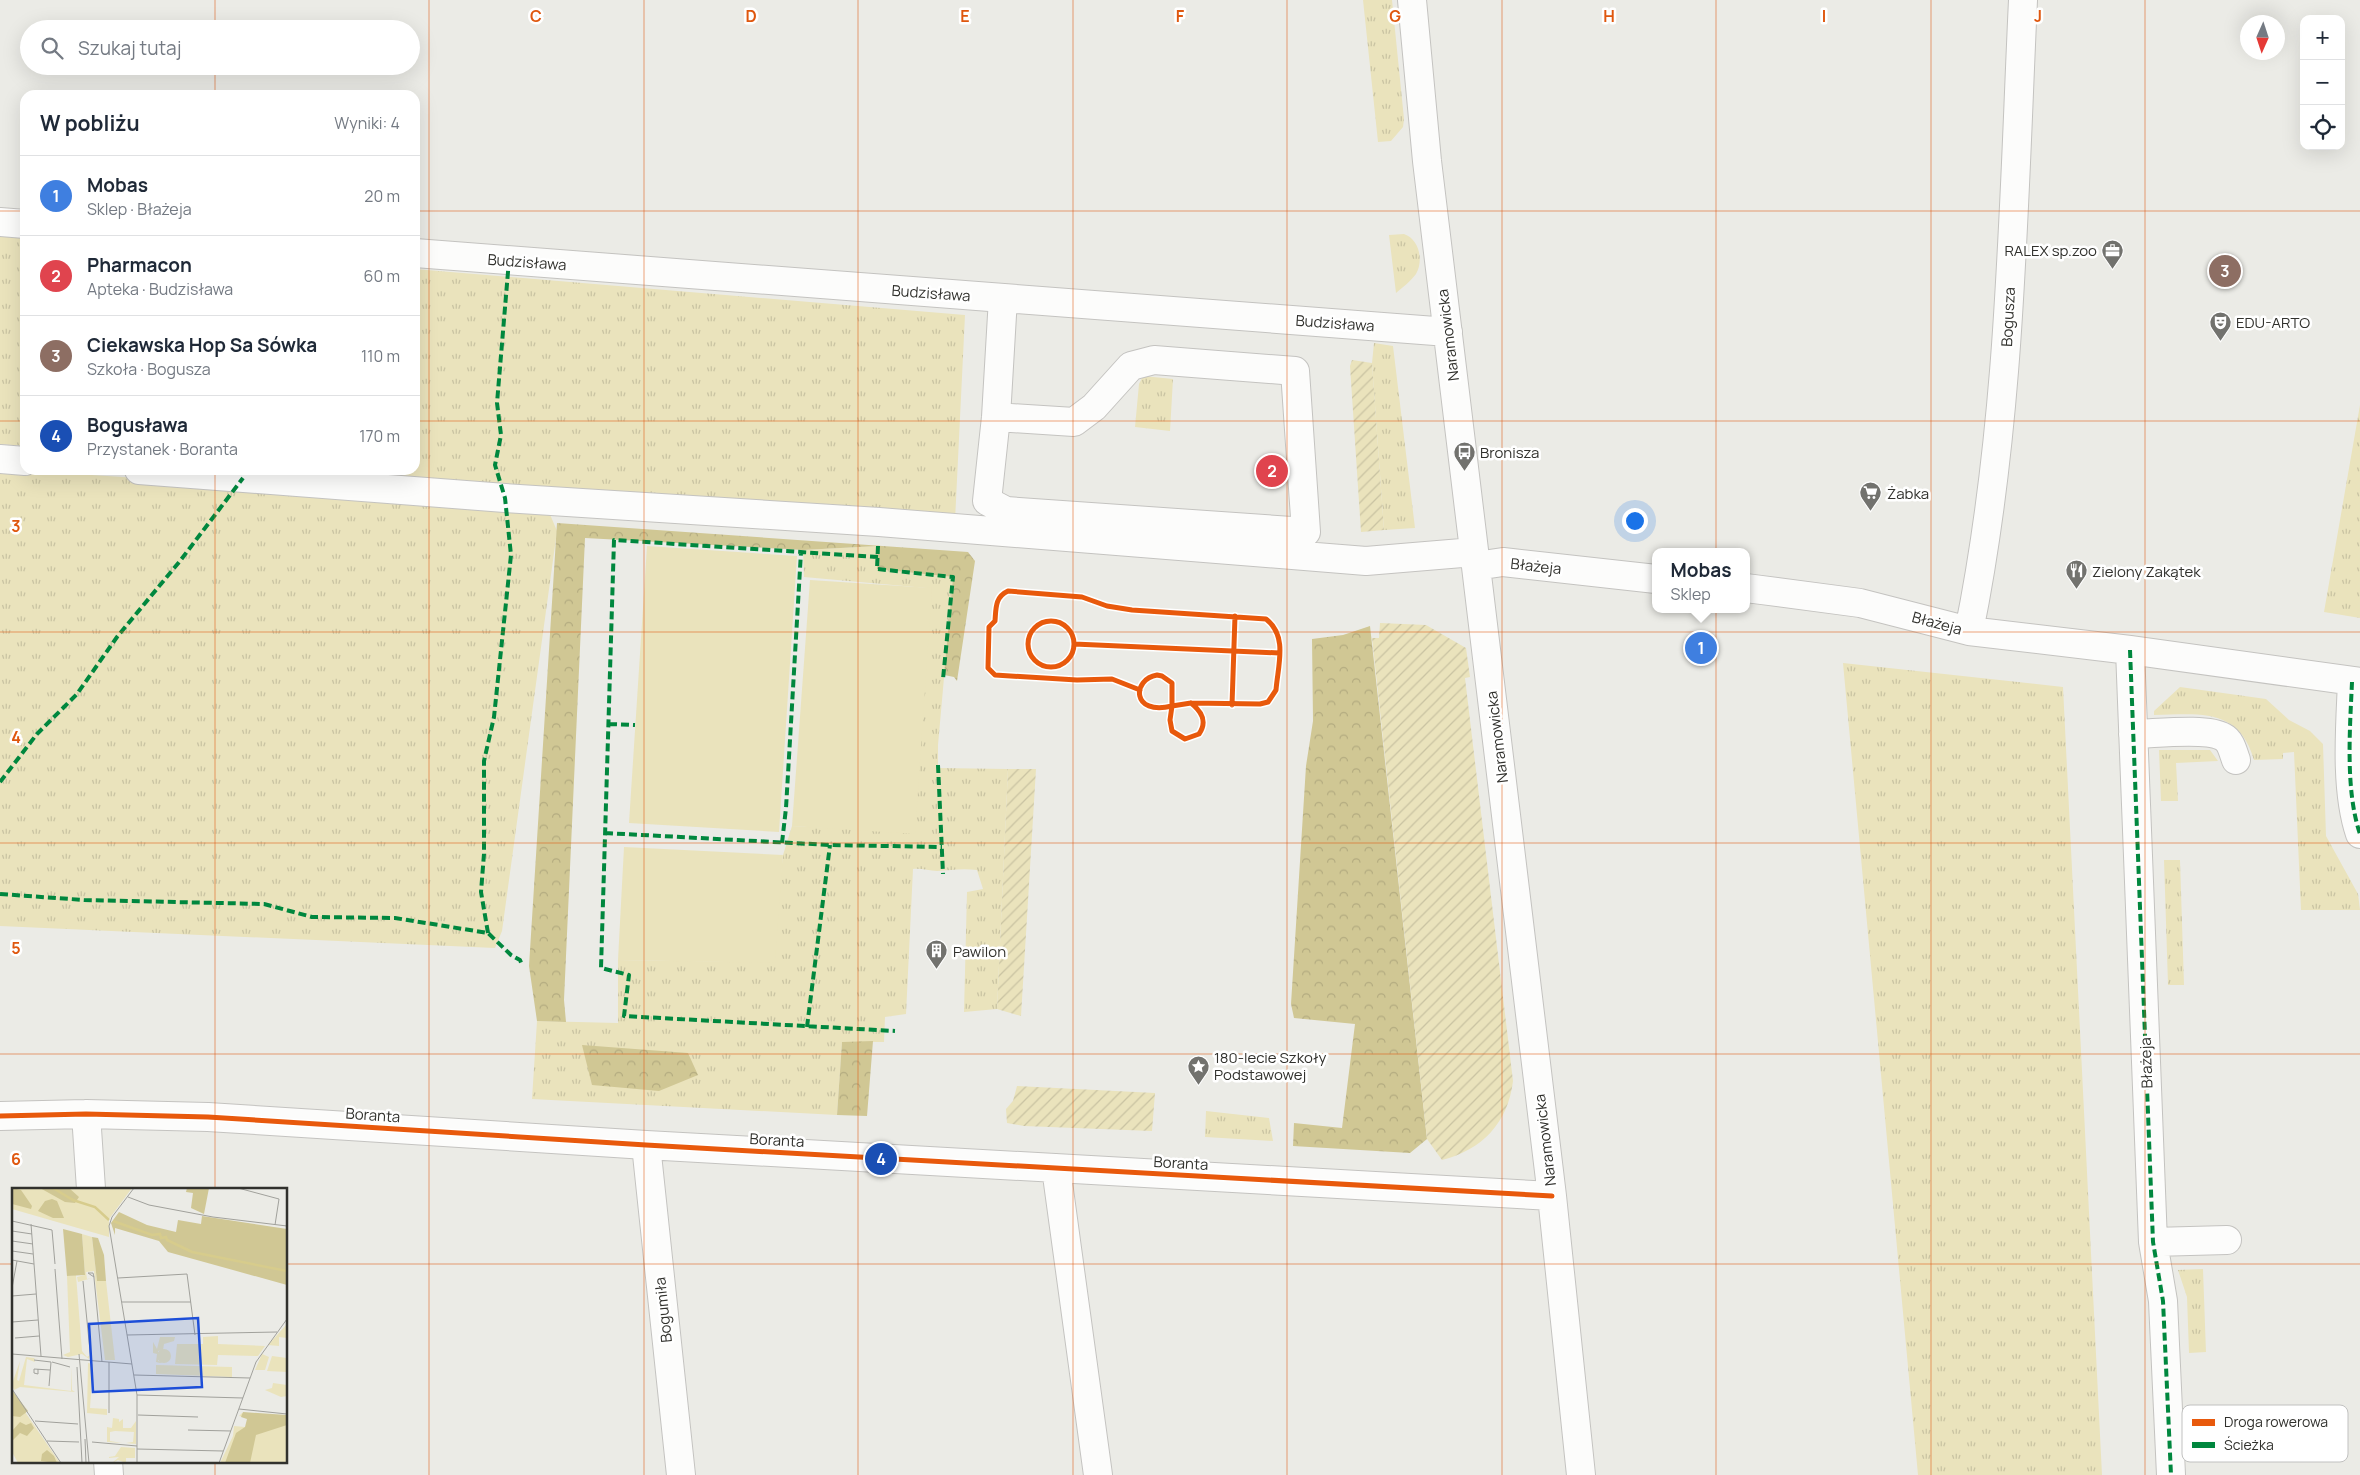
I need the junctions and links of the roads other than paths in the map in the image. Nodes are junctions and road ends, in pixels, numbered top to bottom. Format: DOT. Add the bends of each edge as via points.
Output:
graph roads {
  1 [pos="1412,0"];
  2 [pos="2023,0"];
  3 [pos="0,222"];
  4 [pos="20,224"];
  5 [pos="420,253"];
  6 [pos="1003,298"];
  7 [pos="1448,332"];
  8 [pos="996,417"];
  9 [pos="0,460"];
  10 [pos="20,461"];
  11 [pos="205,475"];
  12 [pos="1475,559"];
  13 [pos="1652,579"];
  14 [pos="1750,589"];
  15 [pos="1970,631"];
  16 [pos="2130,650"];
  17 [pos="2356,682"];
  18 [pos="2132,734"];
  19 [pos="2236,760"];
  20 [pos="2360,834"];
  21 [pos="86,1114"];
  22 [pos="0,1116"];
  23 [pos="646,1145"];
  24 [pos="1056,1168"];
  25 [pos="90,1188"];
  26 [pos="1552,1196"];
  27 [pos="2227,1240"];
  28 [pos="2153,1242"];
  29 [pos="108,1462"];
  30 [pos="109,1475"];
  31 [pos="681,1475"];
  32 [pos="1098,1475"];
  33 [pos="1580,1475"];
  34 [pos="2170,1475"];
  1 -- 7 [label="street, Naramowicka"];
  2 -- 15 [label="street, Bogusza" via="2005,375"];
  3 -- 4 [label="street"];
  5 -- 6 [label="street, Budzisława"];
  6 -- 7 [label="street, Budzisława"];
  6 -- 8 [label="street"];
  7 -- 12 [label="street, Naramowicka"];
  8 -- 8 [label="street" via="987,501 1006,511 1306,532 1295,371 1154,360 1131,366 1094,407 1074,422"];
  9 -- 10 [label="street"];
  11 -- 12 [label="street, Błażeja" via="879,522 1366,561"];
  12 -- 13 [label="street, Błażeja"];
  12 -- 26 [label="street, Naramowicka"];
  14 -- 15 [label="street, Błażeja" via="1860,603"];
  15 -- 16 [label="street, Błażeja"];
  16 -- 17 [label="street, Błażeja"];
  16 -- 18 [label="street, Błażeja"];
  17 -- 20 [label="street, Błażeja" via="2349,760"];
  18 -- 19 [label="street" via="2215,734 2224,737"];
  18 -- 28 [label="street, Błażeja"];
  21 -- 22 [label="street, Boranta"];
  21 -- 23 [label="street, Boranta" via="208,1117"];
  21 -- 25 [label="street"];
  23 -- 24 [label="street, Boranta"];
  23 -- 31 [label="street, Bogumiła"];
  24 -- 26 [label="street, Boranta"];
  24 -- 32 [label="street"];
  26 -- 33 [label="street, Naramowicka"];
  27 -- 28 [label="street"];
  28 -- 34 [label="street, Błażeja" via="2163,1301"];
  29 -- 30 [label="street"];
}
